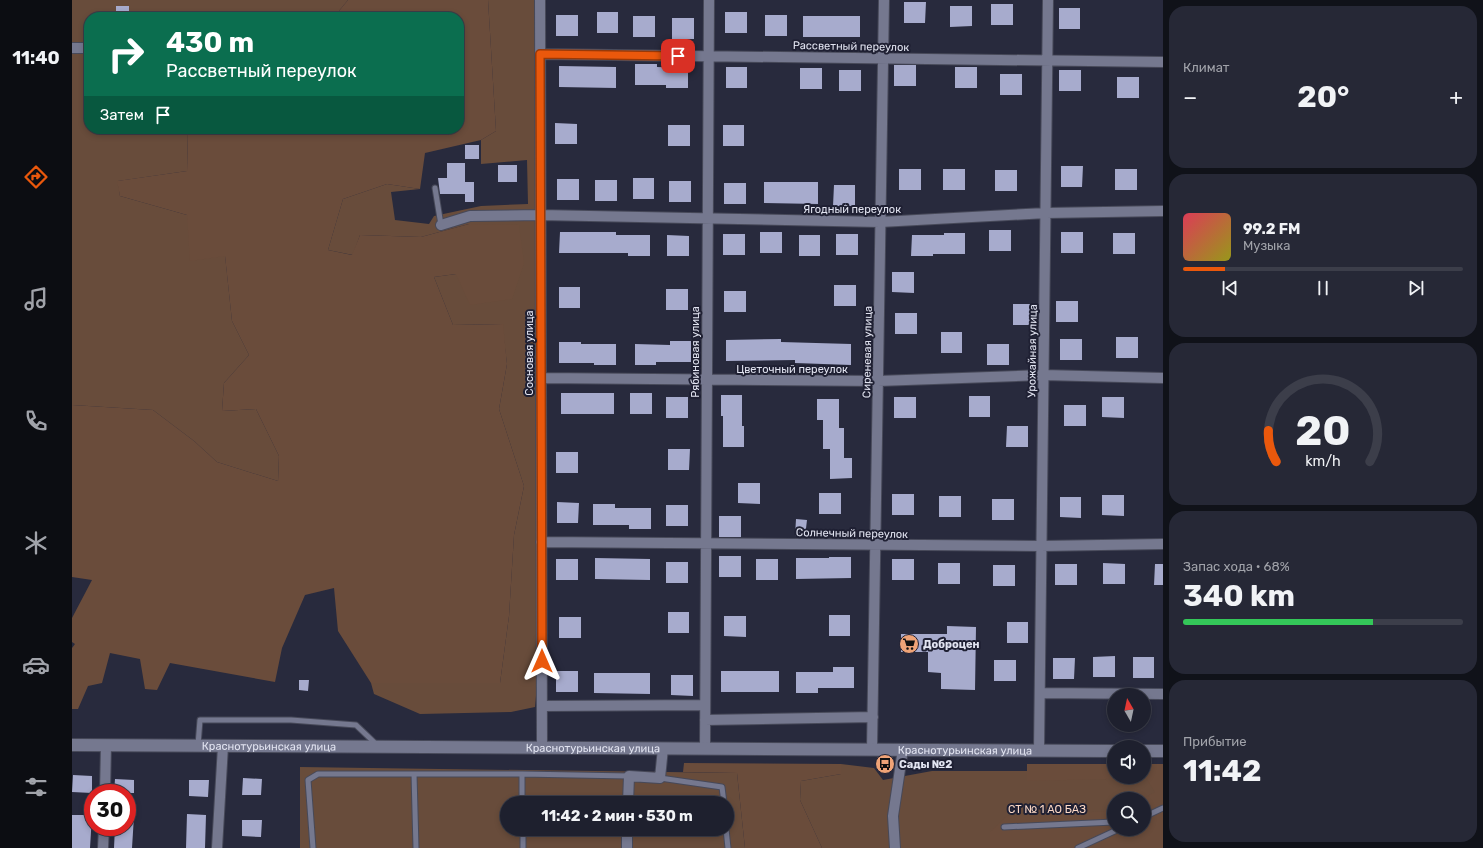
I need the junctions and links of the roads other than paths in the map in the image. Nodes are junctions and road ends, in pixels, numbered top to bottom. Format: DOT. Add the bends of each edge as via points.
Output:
graph roads {
  1 [pos="540,0"];
  2 [pos="710,0"];
  3 [pos="884,0"];
  4 [pos="1048,0"];
  5 [pos="72,48"];
  6 [pos="84,48"];
  7 [pos="540,54"];
  8 [pos="709,56"];
  9 [pos="883,58"];
  10 [pos="1047,61"];
  11 [pos="1163,62"];
  12 [pos="435,188"];
  13 [pos="1163,211"];
  14 [pos="1046,213"];
  15 [pos="540,215"];
  16 [pos="708,219"];
  17 [pos="880,222"];
  18 [pos="441,225"];
  19 [pos="1044,375"];
  20 [pos="540,378"];
  21 [pos="1163,378"];
  22 [pos="707,380"];
  23 [pos="878,381"];
  24 [pos="541,542"];
  25 [pos="706,543"];
  26 [pos="1163,544"];
  27 [pos="876,546"];
  28 [pos="1041,546"];
  29 [pos="1163,694"];
  30 [pos="1039,698"];
  31 [pos="705,705"];
  32 [pos="542,706"];
  33 [pos="873,717"];
  34 [pos="705,720"];
  35 [pos="72,745"];
  36 [pos="106,745"];
  37 [pos="198,746"];
  38 [pos="223,746"];
  39 [pos="380,747"];
  40 [pos="542,747"];
  41 [pos="663,748"];
  42 [pos="705,748"];
  43 [pos="872,749"];
  44 [pos="903,749"];
  45 [pos="1039,750"];
  46 [pos="1107,751"];
  47 [pos="1151,751"];
  48 [pos="1163,751"];
  49 [pos="414,774"];
  50 [pos="522,774"];
  51 [pos="630,776"];
  52 [pos="660,778"];
  53 [pos="105,784"];
  54 [pos="522,796"];
  55 [pos="629,796"];
  56 [pos="723,796"];
  57 [pos="1163,808"];
  58 [pos="1151,814"];
  59 [pos="1107,822"];
  60 [pos="1004,827"];
  61 [pos="1107,835"];
  62 [pos="104,836"];
  63 [pos="523,836"];
  64 [pos="627,836"];
  65 [pos="727,836"];
  66 [pos="103,848"];
  67 [pos="217,848"];
  68 [pos="313,848"];
  69 [pos="416,848"];
  70 [pos="523,848"];
  71 [pos="627,848"];
  72 [pos="728,848"];
  73 [pos="895,848"];
  74 [pos="1078,848"];
  1 -- 7 [label="street, Сосновая улица"];
  2 -- 8 [label="street, Рябиновая улица"];
  3 -- 9 [label="street, Сиреневая улица"];
  4 -- 10 [label="street, Урожайная улица"];
  5 -- 6 [label="street"];
  7 -- 8 [label="street, Рассветный переулок"];
  7 -- 15 [label="street, Сосновая улица"];
  8 -- 9 [label="street, Рассветный переулок"];
  8 -- 16 [label="street, Рябиновая улица"];
  9 -- 10 [label="street, Рассветный переулок"];
  9 -- 17 [label="street, Сиреневая улица"];
  10 -- 11 [label="street, Рассветный переулок"];
  10 -- 14 [label="street, Урожайная улица"];
  12 -- 18 [label="lane"];
  13 -- 14 [label="street, Ягодный переулок"];
  14 -- 17 [label="street, Ягодный переулок"];
  14 -- 19 [label="street, Урожайная улица"];
  15 -- 16 [label="street, Ягодный переулок"];
  15 -- 18 [label="street, Ягодный переулок" via="470,216"];
  15 -- 20 [label="street, Сосновая улица"];
  16 -- 17 [label="street, Ягодный переулок"];
  16 -- 22 [label="street, Рябиновая улица"];
  17 -- 23 [label="street, Сиреневая улица"];
  19 -- 21 [label="street, Цветочный переулок"];
  19 -- 23 [label="street, Цветочный переулок"];
  19 -- 28 [label="street, Урожайная улица"];
  20 -- 22 [label="street, Цветочный переулок"];
  20 -- 24 [label="street, Сосновая улица"];
  22 -- 23 [label="street, Цветочный переулок"];
  22 -- 25 [label="street, Рябиновая улица"];
  23 -- 27 [label="street, Сиреневая улица"];
  24 -- 25 [label="street, Солнечный переулок"];
  24 -- 32 [label="street, Сосновая улица"];
  25 -- 27 [label="street, Солнечный переулок"];
  25 -- 31 [label="street, Рябиновая улица"];
  26 -- 28 [label="street, Солнечный переулок"];
  27 -- 28 [label="street, Солнечный переулок"];
  27 -- 33 [label="street, Сиреневая улица"];
  28 -- 30 [label="street, Урожайная улица"];
  29 -- 30 [label="street"];
  30 -- 45 [label="street, Урожайная улица"];
  31 -- 32 [label="street"];
  31 -- 34 [label="street, Рябиновая улица"];
  32 -- 40 [label="street, Сосновая улица"];
  33 -- 34 [label="street"];
  33 -- 43 [label="street, Сиреневая улица"];
  34 -- 42 [label="street, Рябиновая улица"];
  35 -- 36 [label="main road, Краснотурьинская улица"];
  36 -- 37 [label="main road, Краснотурьинская улица"];
  36 -- 53 [label="street"];
  37 -- 38 [label="main road, Краснотурьинская улица"];
  37 -- 39 [label="lane" via="200,720 292,720 356,724"];
  38 -- 39 [label="main road, Краснотурьинская улица"];
  38 -- 67 [label="street"];
  39 -- 40 [label="main road, Краснотурьинская улица"];
  40 -- 41 [label="main road, Краснотурьинская улица"];
  41 -- 42 [label="main road, Краснотурьинская улица"];
  41 -- 52 [label="street"];
  42 -- 43 [label="main road, Краснотурьинская улица"];
  43 -- 44 [label="main road, Краснотурьинская улица"];
  44 -- 45 [label="main road, Краснотурьинская улица"];
  44 -- 73 [label="street" via="893,816"];
  45 -- 46 [label="main road, Краснотурьинская улица"];
  47 -- 48 [label="main road"];
  49 -- 50 [label="lane"];
  49 -- 68 [label="lane" via="318,774 308,780"];
  49 -- 69 [label="lane"];
  50 -- 51 [label="lane"];
  50 -- 54 [label="lane"];
  51 -- 52 [label="street"];
  51 -- 55 [label="street"];
  52 -- 56 [label="lane" via="722,787"];
  57 -- 58 [label="lane"];
  59 -- 60 [label="lane"];
  61 -- 74 [label="lane"];
  62 -- 66 [label="street"];
  63 -- 70 [label="lane"];
  64 -- 71 [label="street"];
  65 -- 72 [label="lane"];
}
